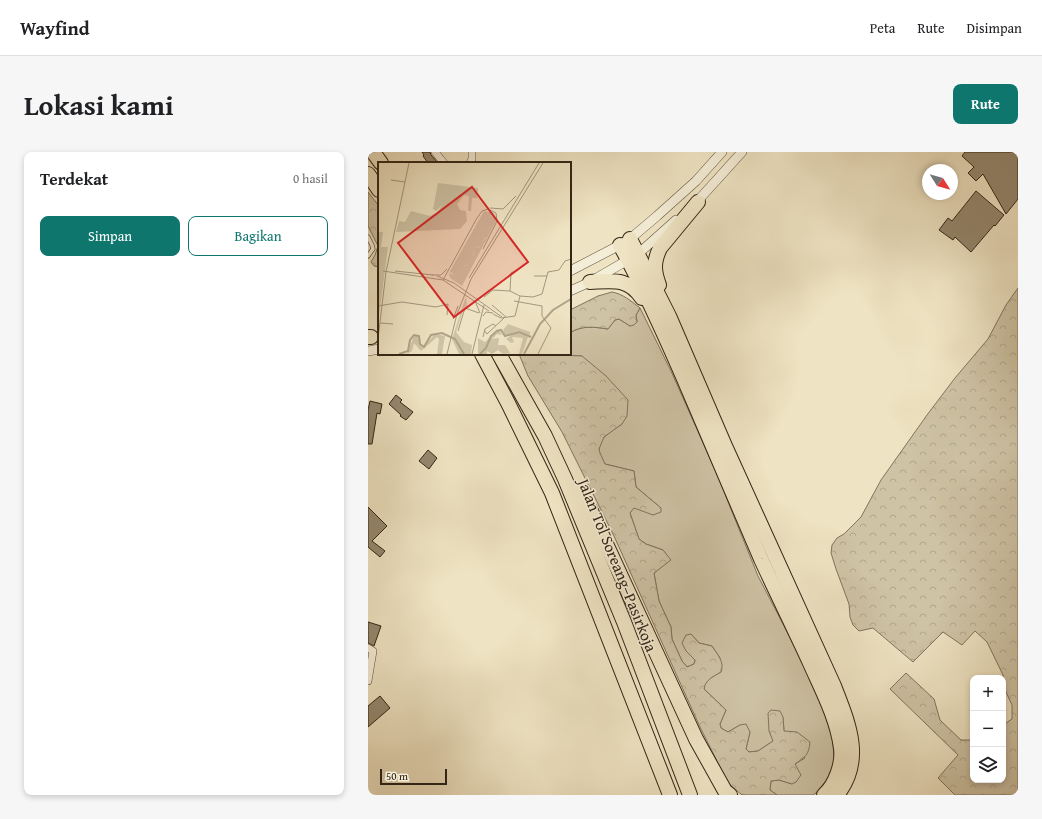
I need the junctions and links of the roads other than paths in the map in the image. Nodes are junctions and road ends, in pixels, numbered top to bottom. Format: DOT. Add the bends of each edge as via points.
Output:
graph roads {
  1 [pos="373,152"];
  2 [pos="435,152"];
  3 [pos="472,152"];
  4 [pos="722,152"];
  5 [pos="742,152"];
  6 [pos="380,162"];
  7 [pos="443,162"];
  8 [pos="471,162"];
  9 [pos="368,174"];
  10 [pos="378,189"];
  11 [pos="698,202"];
  12 [pos="368,237"];
  13 [pos="625,242"];
  14 [pos="368,256"];
  15 [pos="633,257"];
  16 [pos="571,270"];
  17 [pos="590,282"];
  18 [pos="571,291"];
  19 [pos="664,320"];
  20 [pos="378,349"];
  21 [pos="368,351"];
  22 [pos="483,355"];
  23 [pos="500,355"];
  24 [pos="565,479"];
  25 [pos="368,648"];
  26 [pos="368,681"];
  27 [pos="670,795"];
  28 [pos="690,795"];
  29 [pos="730,795"];
  30 [pos="824,795"];
  31 [pos="837,795"];
  1 -- 6 [label="highway"];
  2 -- 7 [label="street"];
  3 -- 8 [label="street"];
  4 -- 13 [label="street" via="696,181"];
  5 -- 11 [label="street"];
  9 -- 10 [label="highway"];
  11 -- 15 [label="street"];
  11 -- 19 [label="highway" via="657,254 655,272"];
  12 -- 14 [label="lane" via="373,249"];
  13 -- 15 [label="highway"];
  13 -- 16 [label="street"];
  15 -- 17 [label="street"];
  15 -- 19 [label="highway"];
  17 -- 18 [label="street"];
  17 -- 19 [label="highway" via="616,281 630,285"];
  19 -- 30 [label="highway" via="762,560 833,719 841,749 841,760 835,780"];
  19 -- 31 [label="highway" via="828,672 847,719 852,740 852,761 847,778"];
  20 -- 21 [label="street"];
  22 -- 27 [label="highway" via="552,493"];
  23 -- 24 [label="highway, Jalan Tol Soreang–Pasirkoja" via="545,436"];
  24 -- 28 [label="highway, Jalan Tol Soreang–Pasirkoja" via="624,622"];
  24 -- 29 [label="highway" via="590,509 696,739"];
  25 -- 26 [label="street" via="373,651"];
}
